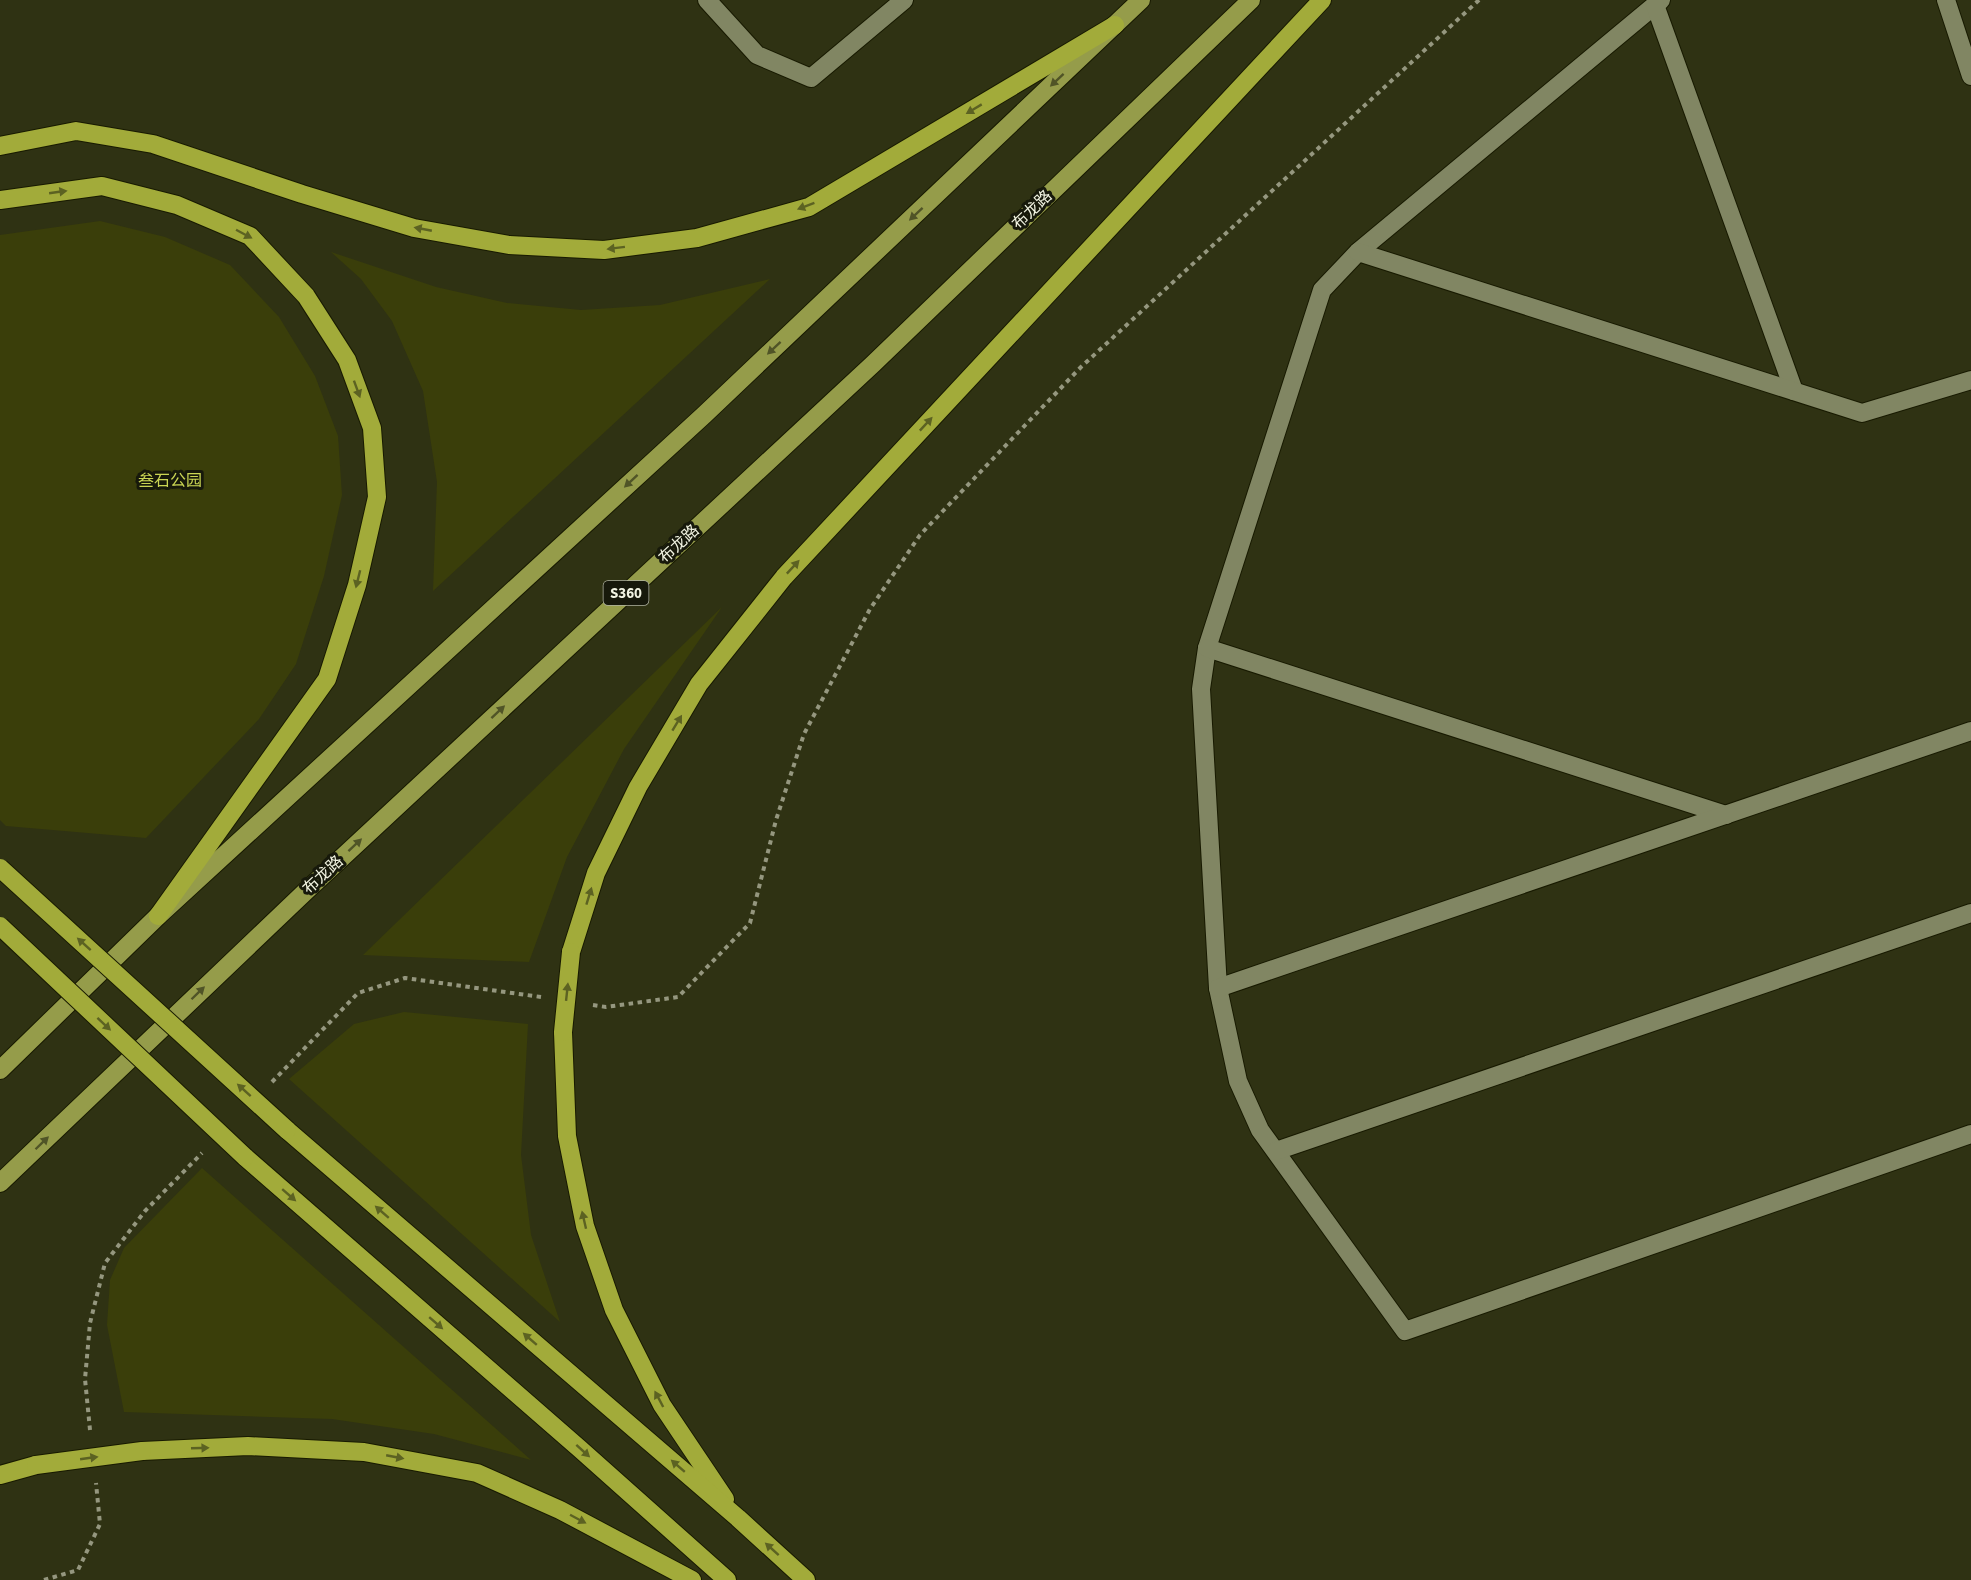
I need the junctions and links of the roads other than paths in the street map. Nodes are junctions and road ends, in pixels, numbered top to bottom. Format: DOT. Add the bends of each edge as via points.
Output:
graph roads {
  1 [pos="707,0"];
  2 [pos="904,0"];
  3 [pos="1142,0"];
  4 [pos="1251,0"];
  5 [pos="1323,0"];
  6 [pos="1946,0"];
  7 [pos="1658,2"];
  8 [pos="1115,25"];
  9 [pos="1971,76"];
  10 [pos="0,146"];
  11 [pos="0,200"];
  12 [pos="1358,252"];
  13 [pos="1971,380"];
  14 [pos="1794,391"];
  15 [pos="1207,648"];
  16 [pos="1971,731"];
  17 [pos="1726,815"];
  18 [pos="0,868"];
  19 [pos="1971,913"];
  20 [pos="158,916"];
  21 [pos="0,926"];
  22 [pos="1218,988"];
  23 [pos="0,1071"];
  24 [pos="1971,1134"];
  25 [pos="1276,1151"];
  26 [pos="0,1184"];
  27 [pos="0,1475"];
  28 [pos="738,1518"];
  29 [pos="692,1580"];
  30 [pos="727,1580"];
  31 [pos="806,1580"];
  1 -- 2 [label="street" via="758,55 811,78"];
  3 -- 8 [label="main road"];
  26 -- 4 [label="main road, 布龙路 / S360, one-way" via="304,892 873,364"];
  28 -- 5 [label="highway, one-way, bridge" via="662,1405 614,1310 585,1226 567,1136 563,1032 571,952 596,873 638,787 699,684 777,585"];
  6 -- 9 [label="street"];
  7 -- 12 [label="street"];
  7 -- 14 [label="street"];
  8 -- 10 [label="highway, one-way" via="809,207 697,238 604,250 508,245 414,228 153,144 76,131"];
  8 -- 20 [label="main road, one-way" via="712,407"];
  11 -- 20 [label="highway, one-way" via="102,186 177,205 250,236 306,296 347,360 372,428 377,497 357,585 327,679"];
  12 -- 14 [label="street"];
  12 -- 15 [label="street" via="1322,290"];
  13 -- 14 [label="street" via="1862,413"];
  15 -- 17 [label="street"];
  15 -- 22 [label="street" via="1201,689"];
  16 -- 17 [label="street"];
  17 -- 22 [label="street"];
  28 -- 18 [label="highway, one-way, bridge" via="287,1130"];
  19 -- 25 [label="street"];
  20 -- 23 [label="main road"];
  21 -- 30 [label="highway, one-way, bridge" via="245,1156"];
  22 -- 25 [label="street" via="1238,1081 1260,1130"];
  24 -- 25 [label="street" via="1405,1331"];
  27 -- 29 [label="highway, one-way, bridge" via="36,1465 142,1450 248,1446 364,1452 477,1473 560,1509"];
  31 -- 28 [label="highway, one-way"];
}
